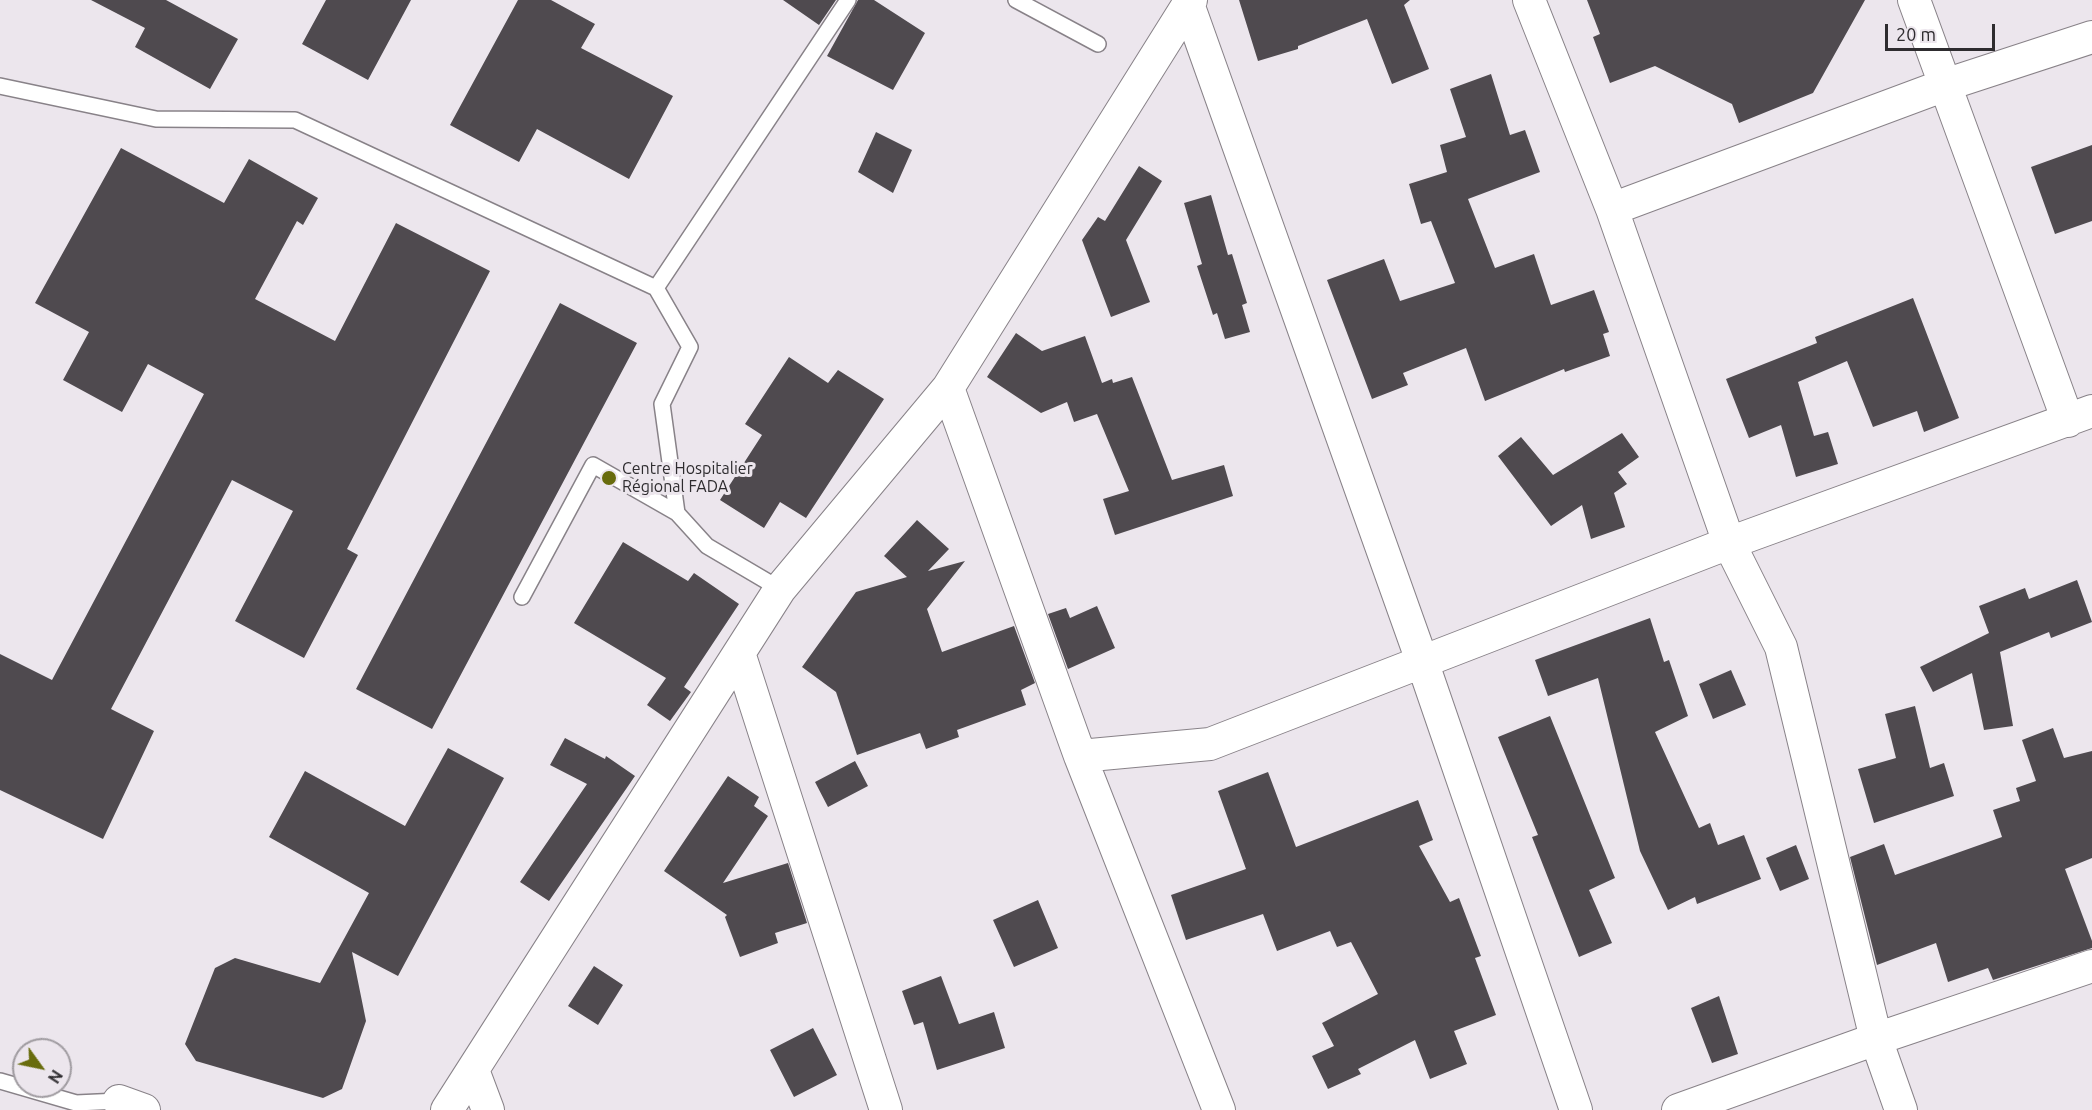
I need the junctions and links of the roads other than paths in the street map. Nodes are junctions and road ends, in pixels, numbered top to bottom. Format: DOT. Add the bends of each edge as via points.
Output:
graph roads {
  1 [pos="848,0"];
  2 [pos="1016,0"];
  3 [pos="1529,0"];
  4 [pos="1914,0"];
  5 [pos="1190,2"];
  6 [pos="2092,37"];
  7 [pos="1098,44"];
  8 [pos="1945,85"];
  9 [pos="0,86"];
  10 [pos="1612,209"];
  11 [pos="656,288"];
  12 [pos="948,388"];
  13 [pos="2080,416"];
  14 [pos="676,513"];
  15 [pos="1729,543"];
  16 [pos="780,589"];
  17 [pos="522,597"];
  18 [pos="740,656"];
  19 [pos="1422,661"];
  20 [pos="1080,756"];
  21 [pos="2092,966"];
  22 [pos="1876,1039"];
  23 [pos="473,1070"];
  24 [pos="0,1081"];
  25 [pos="131,1106"];
  26 [pos="447,1110"];
  27 [pos="488,1110"];
  28 [pos="886,1110"];
  29 [pos="1219,1110"];
  30 [pos="1576,1110"];
  31 [pos="1678,1110"];
  32 [pos="1901,1110"];
  1 -- 11 [label="lane"];
  2 -- 7 [label="lane"];
  3 -- 10 [label="street"];
  4 -- 8 [label="street"];
  5 -- 12 [label="street"];
  5 -- 19 [label="street"];
  6 -- 8 [label="street"];
  8 -- 10 [label="street"];
  8 -- 13 [label="street"];
  9 -- 11 [label="lane" via="156,119 295,120"];
  10 -- 15 [label="street"];
  11 -- 14 [label="lane" via="690,347 662,404"];
  12 -- 16 [label="street"];
  12 -- 20 [label="street"];
  13 -- 15 [label="street"];
  14 -- 16 [label="lane" via="706,546"];
  14 -- 17 [label="lane" via="593,465"];
  15 -- 19 [label="street"];
  15 -- 22 [label="street" via="1781,647"];
  16 -- 18 [label="street"];
  18 -- 23 [label="street"];
  18 -- 28 [label="street"];
  19 -- 20 [label="street" via="1210,744"];
  19 -- 30 [label="street"];
  20 -- 29 [label="street"];
  21 -- 22 [label="street"];
  22 -- 31 [label="street"];
  22 -- 32 [label="street"];
  23 -- 26 [label="street"];
  23 -- 27 [label="street"];
  24 -- 25 [label="lane" via="76,1102"];
}
